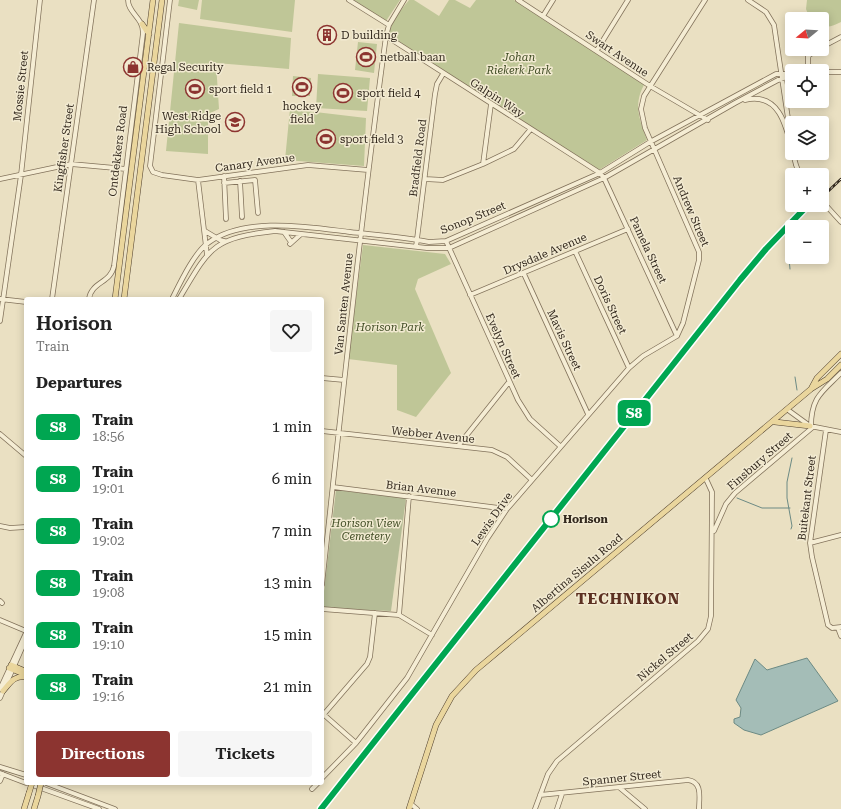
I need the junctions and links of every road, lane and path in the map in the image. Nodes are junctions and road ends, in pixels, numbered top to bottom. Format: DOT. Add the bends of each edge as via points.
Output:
graph roads {
  1 [pos="40,0"];
  2 [pos="94,0"];
  3 [pos="128,0"];
  4 [pos="153,0"];
  5 [pos="162,0"];
  6 [pos="170,0"];
  7 [pos="349,0"];
  8 [pos="404,0"];
  9 [pos="518,0"];
  10 [pos="553,0"];
  11 [pos="628,0"];
  12 [pos="705,0"];
  13 [pos="748,0"];
  14 [pos="543,16"];
  15 [pos="142,24"];
  16 [pos="389,25"];
  17 [pos="149,34"];
  18 [pos="386,36"];
  19 [pos="841,37"];
  20 [pos="829,43"];
  21 [pos="597,50"];
  22 [pos="829,72"];
  23 [pos="841,72"];
  24 [pos="443,74"];
  25 [pos="783,76"];
  26 [pos="650,86"];
  27 [pos="735,103"];
  28 [pos="491,104"];
  29 [pos="699,116"];
  30 [pos="788,116"];
  31 [pos="708,120"];
  32 [pos="530,130"];
  33 [pos="650,142"];
  34 [pos="654,149"];
  35 [pos="795,160"];
  36 [pos="71,164"];
  37 [pos="483,164"];
  38 [pos="797,168"];
  39 [pos="126,169"];
  40 [pos="368,170"];
  41 [pos="600,173"];
  42 [pos="21,175"];
  43 [pos="224,176"];
  44 [pos="604,178"];
  45 [pos="0,179"];
  46 [pos="425,179"];
  47 [pos="198,180"];
  48 [pos="240,181"];
  49 [pos="224,183"];
  50 [pos="829,209"];
  51 [pos="258,213"];
  52 [pos="242,217"];
  53 [pos="226,219"];
  54 [pos="841,222"];
  55 [pos="286,226"];
  56 [pos="296,226"];
  57 [pos="628,229"];
  58 [pos="205,230"];
  59 [pos="284,232"];
  60 [pos="291,233"];
  61 [pos="361,233"];
  62 [pos="300,234"];
  63 [pos="217,237"];
  64 [pos="360,240"];
  65 [pos="416,240"];
  66 [pos="225,241"];
  67 [pos="446,241"];
  68 [pos="206,244"];
  69 [pos="416,247"];
  70 [pos="449,248"];
  71 [pos="575,250"];
  72 [pos="207,255"];
  73 [pos="524,274"];
  74 [pos="118,277"];
  75 [pos="127,277"];
  76 [pos="470,295"];
  77 [pos="52,297"];
  78 [pos="89,297"];
  79 [pos="113,297"];
  80 [pos="115,297"];
  81 [pos="124,297"];
  82 [pos="128,297"];
  83 [pos="172,297"];
  84 [pos="180,297"];
  85 [pos="2,299"];
  86 [pos="24,302"];
  87 [pos="0,321"];
  88 [pos="677,336"];
  89 [pos="841,354"];
  90 [pos="841,365"];
  91 [pos="629,368"];
  92 [pos="841,373"];
  93 [pos="324,378"];
  94 [pos="344,380"];
  95 [pos="509,382"];
  96 [pos="811,389"];
  97 [pos="788,410"];
  98 [pos="588,414"];
  99 [pos="775,422"];
  100 [pos="811,427"];
  101 [pos="826,430"];
  102 [pos="324,431"];
  103 [pos="841,432"];
  104 [pos="337,433"];
  105 [pos="0,434"];
  106 [pos="458,446"];
  107 [pos="560,446"];
  108 [pos="24,454"];
  109 [pos="706,479"];
  110 [pos="532,480"];
  111 [pos="333,487"];
  112 [pos="409,496"];
  113 [pos="507,509"];
  114 [pos="0,526"];
  115 [pos="24,527"];
  116 [pos="713,533"];
  117 [pos="841,536"];
  118 [pos="810,543"];
  119 [pos="324,568"];
  120 [pos="324,609"];
  121 [pos="375,612"];
  122 [pos="399,615"];
  123 [pos="0,620"];
  124 [pos="840,627"];
  125 [pos="24,631"];
  126 [pos="432,634"];
  127 [pos="841,636"];
  128 [pos="24,637"];
  129 [pos="24,643"];
  130 [pos="12,667"];
  131 [pos="24,671"];
  132 [pos="24,675"];
  133 [pos="24,676"];
  134 [pos="2,690"];
  135 [pos="0,698"];
  136 [pos="324,712"];
  137 [pos="324,714"];
  138 [pos="356,743"];
  139 [pos="0,767"];
  140 [pos="331,768"];
  141 [pos="324,773"];
  142 [pos="1,774"];
  143 [pos="24,774"];
  144 [pos="324,776"];
  145 [pos="0,781"];
  146 [pos="24,782"];
  147 [pos="31,785"];
  148 [pos="33,785"];
  149 [pos="41,785"];
  150 [pos="51,785"];
  151 [pos="620,788"];
  152 [pos="562,794"];
  153 [pos="540,795"];
  154 [pos="410,806"];
  155 [pos="24,809"];
  156 [pos="34,809"];
  157 [pos="99,809"];
  158 [pos="115,809"];
  159 [pos="417,809"];
  160 [pos="535,809"];
  161 [pos="557,809"];
  162 [pos="645,809"];
  163 [pos="699,809"];
  1 -- 42 [label="street, Mossie Street"];
  2 -- 36 [label="street, Kingfisher Street"];
  3 -- 15 [label="street" via="128,6"];
  4 -- 17 [label="main road, Ontdekkers Road"];
  5 -- 75 [label="main road"];
  6 -- 47 [label="street, Canary Avenue" via="150,166 157,174"];
  7 -- 16 [label="street"];
  8 -- 16 [label="street, Van Santen Avenue"];
  9 -- 14 [label="street, Swart Avenue"];
  10 -- 14 [label="street"];
  11 -- 21 [label="street"];
  12 -- 26 [label="street, Andrew Street"];
  13 -- 25 [label="street" via="766,12 774,25"];
  14 -- 21 [label="street, Swart Avenue"];
  15 -- 17 [label="main road"];
  15 -- 39 [label="street, Ontdekkers Road" via="143,36"];
  16 -- 18 [label="street, Van Santen Avenue"];
  17 -- 74 [label="main road, Ontdekkers Road"];
  18 -- 24 [label="street, Galpin Way"];
  18 -- 40 [label="street, Van Santen Avenue"];
  19 -- 20 [label="street"];
  21 -- 26 [label="street, Swart Avenue"];
  22 -- 23 [label="street"];
  24 -- 28 [label="street, Galpin Way"];
  24 -- 46 [label="street, Bradfield Road" via="434,94"];
  25 -- 27 [label="street, Sonop Street"];
  25 -- 29 [label="street, Sonop Street" via="776,74"];
  25 -- 30 [label="street"];
  26 -- 29 [label="street, Swart Avenue"];
  26 -- 33 [label="street, Andrew Street" via="641,109 641,118"];
  27 -- 31 [label="street, Sonop Street"];
  27 -- 38 [label="street" via="748,99 761,100 779,112 785,124"];
  28 -- 32 [label="street, Galpin Way"];
  28 -- 37 [label="street"];
  29 -- 31 [label="street, Swart Avenue"];
  29 -- 33 [label="street, Sonop Street"];
  31 -- 34 [label="street, Sonop Street"];
  32 -- 37 [label="street" via="514,149"];
  32 -- 41 [label="street, Galpin Way"];
  33 -- 34 [label="street, Andrew Street"];
  33 -- 41 [label="street, Sonop Street"];
  34 -- 44 [label="street, Sonop Street"];
  34 -- 88 [label="street, Andrew Street" via="700,252 683,323"];
  35 -- 38 [label="street"];
  36 -- 39 [label="street"];
  36 -- 42 [label="street"];
  36 -- 77 [label="street, Kingfisher Street"];
  37 -- 46 [label="street" via="443,180"];
  39 -- 78 [label="street, Ontdekkers Road" via="113,270 107,278 91,289"];
  40 -- 43 [label="street, Canary Avenue" via="314,165"];
  40 -- 61 [label="street, Van Santen Avenue"];
  41 -- 44 [label="street, Pamela Street"];
  41 -- 67 [label="street, Sonop Street"];
  42 -- 45 [label="street"];
  42 -- 85 [label="street, Mossie Street"];
  43 -- 47 [label="street, Canary Avenue"];
  43 -- 49 [label="street"];
  44 -- 57 [label="street, Pamela Street"];
  44 -- 70 [label="street, Sonop Street"];
  46 -- 65 [label="street, Bradfield Road"];
  47 -- 58 [label="street"];
  48 -- 49 [label="street"];
  48 -- 51 [label="street" via="255,180"];
  48 -- 52 [label="street"];
  49 -- 53 [label="street"];
  50 -- 54 [label="street"];
  55 -- 56 [label="street, Sonop Street"];
  55 -- 60 [label="street"];
  55 -- 63 [label="street, Sonop Street" via="248,228"];
  56 -- 60 [label="street"];
  56 -- 61 [label="street, Sonop Street"];
  57 -- 71 [label="street, Drysdale Avenue"];
  57 -- 88 [label="street, Pamela Street"];
  58 -- 63 [label="street"];
  58 -- 68 [label="street"];
  59 -- 60 [label="street, Sonop Street"];
  59 -- 62 [label="street" via="290,243"];
  59 -- 66 [label="street, Sonop Street" via="250,234"];
  60 -- 62 [label="street, Sonop Street"];
  61 -- 64 [label="street, Van Santen Avenue"];
  61 -- 65 [label="street, Sonop Street"];
  62 -- 64 [label="street, Sonop Street"];
  63 -- 66 [label="street"];
  63 -- 68 [label="street, Sonop Street"];
  64 -- 69 [label="street, Sonop Street"];
  64 -- 94 [label="street, Van Santen Avenue"];
  65 -- 67 [label="street, Sonop Street"];
  65 -- 69 [label="street, Bradfield Road"];
  66 -- 72 [label="street, Sonop Street"];
  67 -- 70 [label="street, Evelyn Street"];
  68 -- 72 [label="street"];
  68 -- 83 [label="street, Sonop Street"];
  69 -- 70 [label="street, Sonop Street"];
  70 -- 76 [label="street, Evelyn Street"];
  71 -- 73 [label="street, Drysdale Avenue"];
  71 -- 91 [label="street, Doris Street"];
  72 -- 84 [label="street, Sonop Street"];
  73 -- 76 [label="street, Drysdale Avenue"];
  73 -- 98 [label="street, Mavis Street"];
  74 -- 79 [label="main road"];
  74 -- 80 [label="main road, Ontdekkers Road"];
  75 -- 81 [label="main road"];
  75 -- 82 [label="main road"];
  76 -- 95 [label="street, Evelyn Street"];
  85 -- 86 [label="street"];
  85 -- 87 [label="street, Mossie Street"];
  88 -- 91 [label="street, Lewis Drive" via="648,352"];
  89 -- 96 [label="main road, Albertina Sisulu Road" via="817,378"];
  90 -- 96 [label="main road, Albertina Sisulu Road" via="827,379"];
  91 -- 98 [label="street, Lewis Drive"];
  92 -- 100 [label="street" via="816,398"];
  93 -- 94 [label="street"];
  94 -- 104 [label="street, Van Santen Avenue"];
  95 -- 106 [label="street"];
  95 -- 107 [label="street, Evelyn Street" via="527,414"];
  96 -- 97 [label="main road, Albertina Sisulu Road"];
  97 -- 99 [label="main road, Albertina Sisulu Road"];
  97 -- 100 [label="street"];
  98 -- 107 [label="street, Lewis Drive"];
  99 -- 100 [label="main road"];
  99 -- 109 [label="main road, Albertina Sisulu Road"];
  100 -- 101 [label="street"];
  100 -- 116 [label="street, Finsbury Street" via="735,493 726,504"];
  101 -- 103 [label="street"];
  101 -- 118 [label="street, Buitekant Street"];
  102 -- 104 [label="street, Webber Avenue"];
  104 -- 106 [label="street, Webber Avenue"];
  104 -- 111 [label="street, Van Santen Avenue"];
  105 -- 108 [label="street"];
  106 -- 110 [label="street, Webber Avenue" via="497,452"];
  107 -- 110 [label="street, Lewis Drive"];
  109 -- 116 [label="street, Nickel Street" via="712,492"];
  109 -- 154 [label="main road, Albertina Sisulu Road" via="464,682 452,696 436,725"];
  110 -- 113 [label="street, Lewis Drive"];
  111 -- 112 [label="street, Brian Avenue"];
  111 -- 119 [label="street, Van Santen Avenue"];
  112 -- 113 [label="street, Brian Avenue"];
  112 -- 122 [label="street"];
  113 -- 126 [label="street, Lewis Drive"];
  114 -- 115 [label="street"];
  116 -- 153 [label="street, Nickel Street" via="712,616 707,632 557,761 548,774"];
  117 -- 118 [label="street"];
  118 -- 124 [label="street, Buitekant Street" via="828,625 831,628"];
  120 -- 121 [label="street"];
  121 -- 122 [label="street"];
  121 -- 136 [label="street" via="367,664"];
  122 -- 126 [label="street"];
  123 -- 125 [label="street"];
  124 -- 127 [label="street"];
  126 -- 138 [label="street, Lewis Drive" via="402,685"];
  128 -- 130 [label="street"];
  129 -- 130 [label="street"];
  130 -- 131 [label="main road"];
  130 -- 132 [label="main road"];
  130 -- 134 [label="street"];
  133 -- 134 [label="main road" via="13,679"];
  134 -- 135 [label="street"];
  137 -- 138 [label="street"];
  138 -- 140 [label="street, Lewis Drive"];
  139 -- 143 [label="street"];
  140 -- 141 [label="street"];
  140 -- 144 [label="street"];
  142 -- 145 [label="street"];
  142 -- 146 [label="street"];
  147 -- 155 [label="main road, bridge"];
  148 -- 157 [label="street"];
  149 -- 156 [label="main road, bridge"];
  150 -- 158 [label="street"];
  151 -- 152 [label="street, Spanner Street"];
  151 -- 162 [label="street"];
  151 -- 163 [label="street, Spanner Street" via="688,780 697,784 700,793"];
  152 -- 153 [label="street, Spanner Street"];
  152 -- 161 [label="street"];
  153 -- 160 [label="street, Nickel Street"];
  154 -- 159 [label="street"];
}
